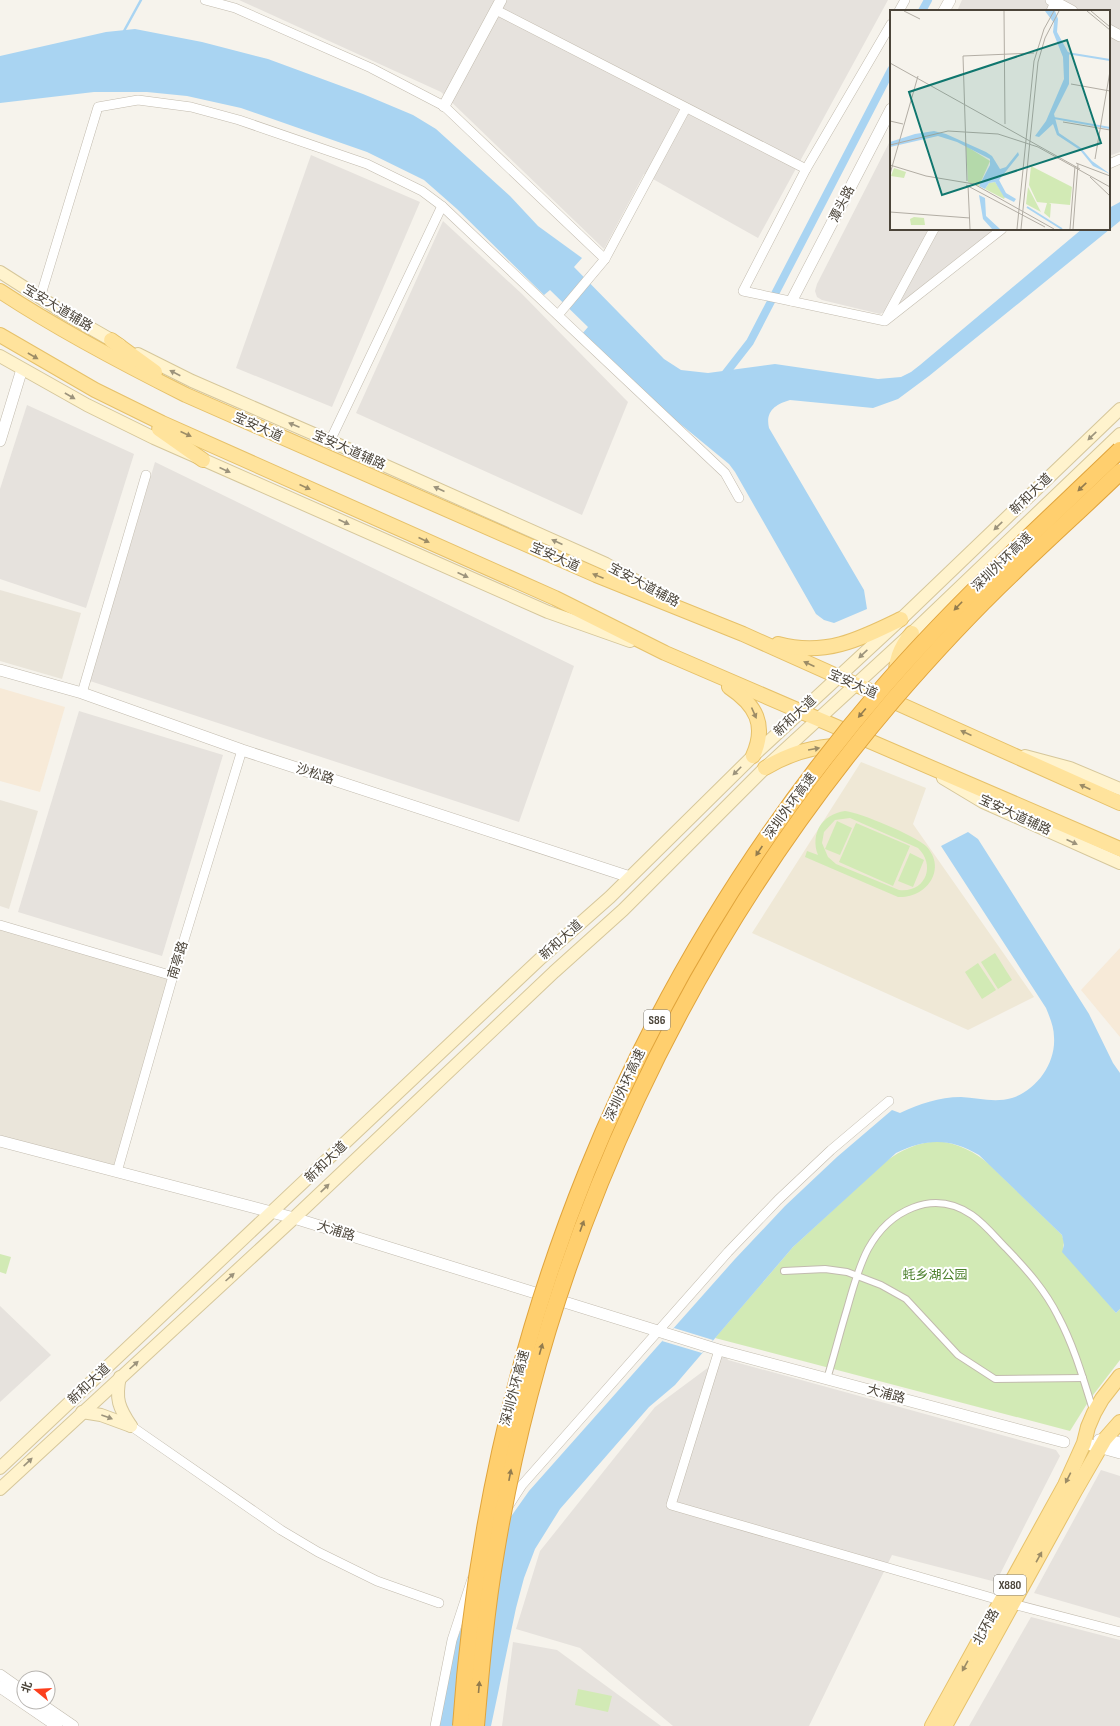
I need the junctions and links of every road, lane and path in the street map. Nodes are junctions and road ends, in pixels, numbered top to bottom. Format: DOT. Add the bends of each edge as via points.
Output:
graph roads {
  1 [pos="205,0"];
  2 [pos="905,0"];
  3 [pos="950,0"];
  4 [pos="1052,4"];
  5 [pos="498,5"];
  6 [pos="900,10"];
  7 [pos="945,10"];
  8 [pos="1069,10"];
  9 [pos="890,26"];
  10 [pos="1110,31"];
  11 [pos="1120,36"];
  12 [pos="444,106"];
  13 [pos="686,108"];
  14 [pos="890,111"];
  15 [pos="1120,159"];
  16 [pos="1110,164"];
  17 [pos="806,169"];
  18 [pos="442,206"];
  19 [pos="933,230"];
  20 [pos="1001,230"];
  21 [pos="605,259"];
  22 [pos="0,272"];
  23 [pos="0,291"];
  24 [pos="40,298"];
  25 [pos="792,300"];
  26 [pos="558,315"];
  27 [pos="885,321"];
  28 [pos="0,335"];
  29 [pos="111,340"];
  30 [pos="0,356"];
  31 [pos="22,369"];
  32 [pos="186,395"];
  33 [pos="130,407"];
  34 [pos="1120,409"];
  35 [pos="1120,434"];
  36 [pos="0,441"];
  37 [pos="330,441"];
  38 [pos="1120,450"];
  39 [pos="203,460"];
  40 [pos="1120,472"];
  41 [pos="146,475"];
  42 [pos="739,498"];
  43 [pos="704,617"];
  44 [pos="901,619"];
  45 [pos="912,633"];
  46 [pos="743,634"];
  47 [pos="665,653"];
  48 [pos="0,670"];
  49 [pos="704,670"];
  50 [pos="838,677"];
  51 [pos="856,685"];
  52 [pos="82,693"];
  53 [pos="801,711"];
  54 [pos="919,712"];
  55 [pos="819,719"];
  56 [pos="1002,749"];
  57 [pos="242,750"];
  58 [pos="899,754"];
  59 [pos="752,756"];
  60 [pos="913,761"];
  61 [pos="765,768"];
  62 [pos="1120,789"];
  63 [pos="1120,803"];
  64 [pos="1120,849"];
  65 [pos="1120,863"];
  66 [pos="630,877"];
  67 [pos="0,925"];
  68 [pos="173,976"];
  69 [pos="890,1101"];
  70 [pos="0,1141"];
  71 [pos="117,1172"];
  72 [pos="273,1212"];
  73 [pos="294,1218"];
  74 [pos="784,1270"];
  75 [pos="856,1275"];
  76 [pos="663,1333"];
  77 [pos="719,1350"];
  78 [pos="1120,1376"];
  79 [pos="120,1377"];
  80 [pos="1083,1378"];
  81 [pos="827,1379"];
  82 [pos="82,1412"];
  83 [pos="1094,1413"];
  84 [pos="1120,1422"];
  85 [pos="131,1426"];
  86 [pos="1064,1442"];
  87 [pos="1084,1443"];
  88 [pos="1120,1443"];
  89 [pos="1103,1444"];
  90 [pos="1120,1453"];
  91 [pos="0,1468"];
  92 [pos="0,1489"];
  93 [pos="439,1602"];
  94 [pos="1007,1602"];
  95 [pos="1120,1632"];
  96 [pos="0,1675"];
  97 [pos="16,1686"];
  98 [pos="0,1687"];
  99 [pos="50,1710"];
  100 [pos="57,1726"];
  101 [pos="73,1726"];
  102 [pos="435,1726"];
  103 [pos="461,1726"];
  104 [pos="476,1726"];
  105 [pos="932,1726"];
  106 [pos="945,1726"];
  1 -- 12 [label="street" via="235,8 371,68"];
  2 -- 6 [label="street"];
  3 -- 7 [label="street"];
  4 -- 8 [label="street"];
  5 -- 12 [label="street"];
  5 -- 13 [label="street"];
  9 -- 17 [label="street"];
  10 -- 11 [label="street"];
  12 -- 21 [label="street"];
  13 -- 17 [label="street"];
  13 -- 21 [label="street"];
  14 -- 25 [label="street, 潭头路"];
  15 -- 16 [label="street"];
  17 -- 25 [label="street" via="743,291"];
  18 -- 24 [label="street" via="422,191 368,164 240,120 191,107 138,100 98,107"];
  18 -- 26 [label="street"];
  18 -- 37 [label="street"];
  19 -- 27 [label="street"];
  20 -- 27 [label="street"];
  21 -- 26 [label="street"];
  22 -- 24 [label="main road, 宝安大道辅路"];
  23 -- 32 [label="main road, 宝安大道" via="120,362"];
  24 -- 29 [label="main road, 宝安大道辅路"];
  25 -- 27 [label="street"];
  26 -- 42 [label="street" via="725,473"];
  28 -- 33 [label="main road, one-way" via="94,390"];
  29 -- 32 [label="main road"];
  37 -- 29 [label="main road, 宝安大道辅路, one-way" via="192,381"];
  30 -- 31 [label="main road"];
  31 -- 36 [label="street"];
  31 -- 39 [label="main road, one-way" via="87,406"];
  43 -- 32 [label="main road, 宝安大道, one-way" via="596,575"];
  33 -- 39 [label="main road"];
  33 -- 47 [label="main road, one-way" via="555,598"];
  34 -- 44 [label="main road, 新和大道, one-way"];
  35 -- 45 [label="main road, 新和大道"];
  43 -- 37 [label="main road, 宝安大道辅路, one-way" via="606,564"];
  38 -- 103 [label="highway, 深圳外环高速 / S86, one-way, bridge" via="972,590 854,722 800,792 750,864 703,938 657,1021 621,1093 580,1187 520,1366 496,1466 480,1552 468,1639"];
  39 -- 47 [label="main road, one-way" via="548,612"];
  104 -- 40 [label="highway, 深圳外环高速 / S86, one-way, bridge" via="495,1554 511,1469 532,1384 556,1301 585,1219 617,1139 654,1060 739,909 848,755 953,633 1014,571"];
  41 -- 52 [label="street"];
  43 -- 46 [label="main road, 宝安大道"];
  44 -- 46 [label="main road" via="855,641 823,648 790,647"];
  44 -- 50 [label="main road, 新和大道, one-way"];
  45 -- 51 [label="main road, 新和大道"];
  45 -- 54 [label="main road" via="900,652 896,674 901,692"];
  50 -- 46 [label="main road, 宝安大道, one-way"];
  47 -- 49 [label="main road"];
  48 -- 52 [label="street, 沙松路"];
  49 -- 53 [label="main road"];
  49 -- 59 [label="main road, one-way" via="742,696 753,708 759,732"];
  50 -- 51 [label="main road, 宝安大道"];
  50 -- 53 [label="main road, 新和大道"];
  51 -- 54 [label="main road, 宝安大道"];
  51 -- 55 [label="main road, 新和大道"];
  52 -- 57 [label="street, 沙松路"];
  53 -- 55 [label="main road"];
  53 -- 59 [label="main road, 新和大道"];
  56 -- 54 [label="main road, 宝安大道, one-way"];
  55 -- 58 [label="main road"];
  55 -- 61 [label="main road, 新和大道"];
  56 -- 62 [label="main road" via="1070,768"];
  63 -- 56 [label="main road, 宝安大道, one-way"];
  57 -- 66 [label="street, 沙松路"];
  57 -- 68 [label="street, 南亭路"];
  58 -- 60 [label="main road"];
  61 -- 58 [label="main road, one-way" via="801,751 826,747 852,747"];
  59 -- 66 [label="main road, 新和大道, one-way"];
  60 -- 64 [label="main road"];
  60 -- 65 [label="main road, 宝安大道辅路, one-way" via="983,802"];
  73 -- 61 [label="main road, 新和大道, one-way" via="622,910"];
  66 -- 72 [label="main road, 新和大道"];
  67 -- 68 [label="street"];
  68 -- 71 [label="street, 南亭路"];
  69 -- 76 [label="street" via="831,1150 778,1200 728,1252"];
  70 -- 71 [label="street, 大浦路"];
  71 -- 72 [label="street, 大浦路"];
  72 -- 73 [label="street, 大浦路"];
  72 -- 91 [label="main road, 新和大道"];
  73 -- 76 [label="street, 大浦路"];
  79 -- 73 [label="main road, 新和大道, one-way"];
  74 -- 75 [label="street" via="825,1269"];
  75 -- 80 [label="street" via="906,1299 958,1355 996,1380"];
  75 -- 80 [label="street" via="868,1248 899,1214 917,1206 936,1204 965,1211 980,1222 1031,1274 1041,1288 1066,1331"];
  75 -- 81 [label="street"];
  76 -- 77 [label="street, 大浦路"];
  76 -- 102 [label="street" via="522,1485 500,1521 480,1559 457,1619"];
  77 -- 81 [label="street, 大浦路"];
  77 -- 94 [label="street" via="671,1505"];
  78 -- 83 [label="main road, X880"];
  79 -- 82 [label="main road, 新和大道"];
  79 -- 85 [label="main road" via="118,1400 121,1411"];
  80 -- 83 [label="street"];
  81 -- 86 [label="street, 大浦路"];
  82 -- 85 [label="main road, one-way" via="101,1415"];
  92 -- 82 [label="main road, 新和大道, one-way"];
  83 -- 87 [label="main road, X880"];
  84 -- 89 [label="main road, X880"];
  85 -- 93 [label="street" via="318,1552 377,1581"];
  87 -- 89 [label="street"];
  87 -- 94 [label="main road, 北环路 / X880, one-way"];
  88 -- 89 [label="street"];
  89 -- 90 [label="street"];
  94 -- 89 [label="main road, 北环路 / X880, one-way"];
  94 -- 95 [label="street"];
  94 -- 105 [label="main road, 北环路 / X880, one-way"];
  94 -- 106 [label="main road, 北环路 / X880"];
  96 -- 97 [label="street"];
  98 -- 100 [label="street"];
  99 -- 101 [label="street"];
}
